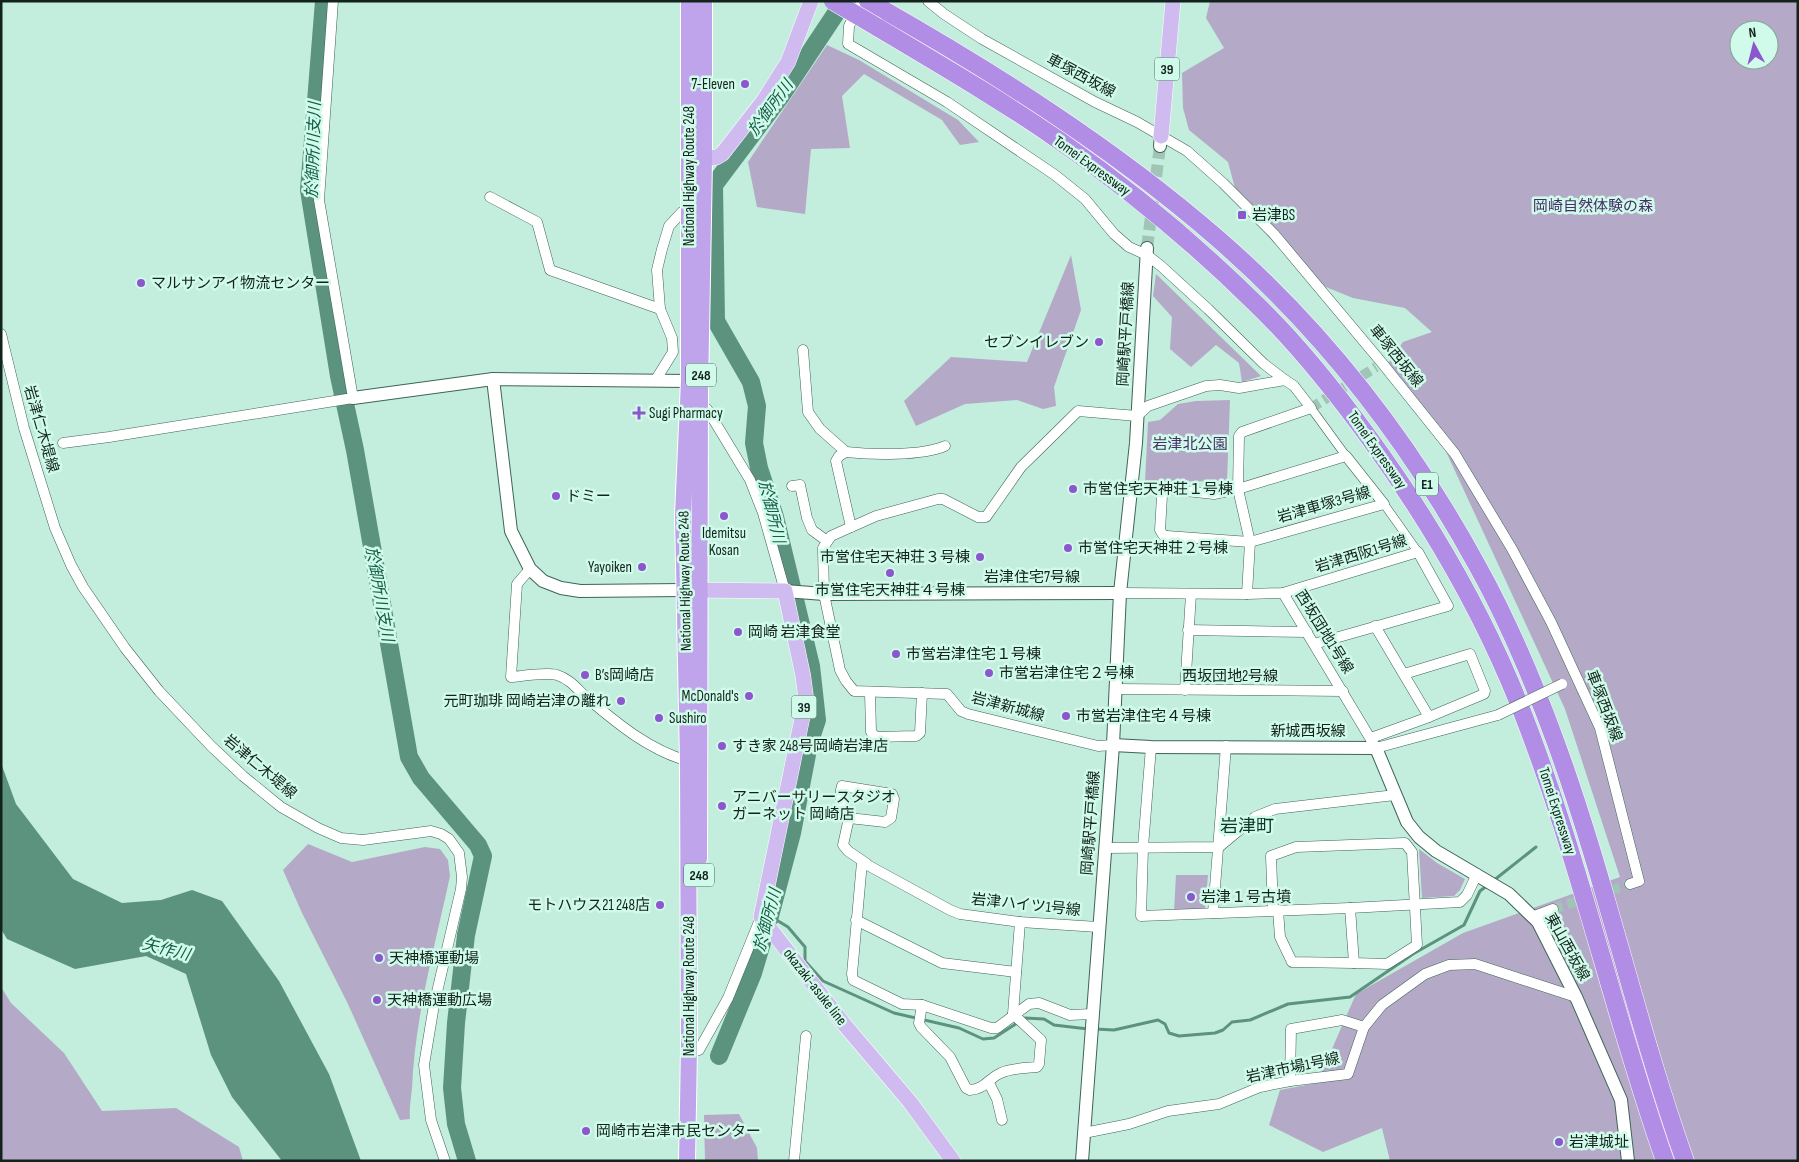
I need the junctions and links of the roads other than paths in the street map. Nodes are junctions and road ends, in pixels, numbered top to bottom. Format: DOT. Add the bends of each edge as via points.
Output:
graph roads {
  1 [pos="333,1"];
  2 [pos="689,1"];
  3 [pos="704,1"];
  4 [pos="833,1"];
  5 [pos="862,1"];
  6 [pos="868,1"];
  7 [pos="928,1"];
  8 [pos="1173,1"];
  9 [pos="806,3"];
  10 [pos="1161,141"];
  11 [pos="696,161"];
  12 [pos="490,197"];
  13 [pos="682,212"];
  14 [pos="1147,251"];
  15 [pos="660,309"];
  16 [pos="1,334"];
  17 [pos="803,350"];
  18 [pos="493,379"];
  19 [pos="1285,380"];
  20 [pos="655,382"];
  21 [pos="690,382"];
  22 [pos="353,398"];
  23 [pos="1311,408"];
  24 [pos="707,409"];
  25 [pos="1137,416"];
  26 [pos="62,443"];
  27 [pos="945,446"];
  28 [pos="846,452"];
  29 [pos="1346,456"];
  30 [pos="792,486"];
  31 [pos="1238,489"];
  32 [pos="1384,504"];
  33 [pos="851,527"];
  34 [pos="827,541"];
  35 [pos="1250,542"];
  36 [pos="1418,552"];
  37 [pos="530,569"];
  38 [pos="692,590"];
  39 [pos="785,592"];
  40 [pos="1120,593"];
  41 [pos="1283,593"];
  42 [pos="824,594"];
  43 [pos="1191,594"];
  44 [pos="1248,594"];
  45 [pos="1375,626"];
  46 [pos="1188,630"];
  47 [pos="1307,632"];
  48 [pos="1314,644"];
  49 [pos="1404,674"];
  50 [pos="1577,676"];
  51 [pos="1116,689"];
  52 [pos="1185,690"];
  53 [pos="1343,691"];
  54 [pos="870,692"];
  55 [pos="922,693"];
  56 [pos="1429,717"];
  57 [pos="1374,743"];
  58 [pos="1113,744"];
  59 [pos="1226,746"];
  60 [pos="1151,747"];
  61 [pos="688,761"];
  62 [pos="1395,795"];
  63 [pos="849,818"];
  64 [pos="1144,847"];
  65 [pos="1219,847"];
  66 [pos="1106,848"];
  67 [pos="868,864"];
  68 [pos="1477,874"];
  69 [pos="1630,884"];
  70 [pos="1414,904"];
  71 [pos="1350,908"];
  72 [pos="1553,909"];
  73 [pos="1275,910"];
  74 [pos="1213,913"];
  75 [pos="1532,917"];
  76 [pos="762,919"];
  77 [pos="856,920"];
  78 [pos="1020,922"];
  79 [pos="1098,927"];
  80 [pos="1354,963"];
  81 [pos="1016,972"];
  82 [pos="1576,997"];
  83 [pos="922,1005"];
  84 [pos="1013,1014"];
  85 [pos="1092,1014"];
  86 [pos="1364,1027"];
  87 [pos="806,1036"];
  88 [pos="699,1050"];
  89 [pos="1290,1081"];
  90 [pos="989,1083"];
  91 [pos="1002,1120"];
  92 [pos="1084,1133"];
  93 [pos="445,1161"];
  94 [pos="687,1161"];
  95 [pos="698,1161"];
  96 [pos="794,1161"];
  97 [pos="953,1161"];
  98 [pos="1082,1161"];
  99 [pos="1628,1161"];
  100 [pos="1665,1161"];
  101 [pos="1685,1161"];
  1 -- 22 [label="street" via="319,200"];
  2 -- 11 [label="highway, National Highway Route 248 / 248"];
  3 -- 11 [label="highway, National Highway Route 248 / 248"];
  4 -- 100 [label="highway, Tomei Expressway / E1, bridge" via="1058,140 1164,221 1257,304 1281,330 1323,378 1387,463 1460,579 1510,682 1552,794"];
  5 -- 14 [label="street" via="849,26 848,44 947,102 1055,175 1085,198 1129,247"];
  6 -- 101 [label="highway, Tomei Expressway / E1" via="989,72 1117,158 1219,240 1310,330 1407,452 1479,568 1520,653 1556,744"];
  7 -- 10 [label="street, 車塚西坂線" via="982,39 1137,122"];
  8 -- 10 [label="main road, 39"];
  9 -- 11 [label="main road" via="788,62 764,100 722,154"];
  10 -- 50 [label="street, 車塚西坂線" via="1187,151 1274,234 1455,454 1512,550"];
  11 -- 21 [label="highway, National Highway Route 248 / 248"];
  11 -- 38 [label="highway, National Highway Route 248 / 248" via="700,393"];
  12 -- 15 [label="street" via="537,222 550,270"];
  13 -- 15 [label="street" via="669,226 662,249 658,270"];
  14 -- 19 [label="street" via="1264,364"];
  14 -- 25 [label="street, 岡崎駅平戸橋線"];
  15 -- 20 [label="street" via="672,338 673,352"];
  16 -- 93 [label="street, 岩津仁木堤線" via="24,428 55,528 71,565 124,648 159,691 243,776 281,807 318,828 341,838 363,840 432,831 449,839 459,853 462,889 434,1005 424,1064 431,1120"];
  17 -- 28 [label="street" via="808,412 820,429"];
  18 -- 20 [label="street"];
  18 -- 22 [label="street"];
  18 -- 37 [label="street" via="512,531"];
  19 -- 23 [label="street" via="1294,386"];
  19 -- 25 [label="street" via="1239,388 1206,386 1148,406"];
  20 -- 21 [label="street"];
  21 -- 38 [label="highway, National Highway Route 248 / 248" via="684,515"];
  22 -- 26 [label="street"];
  23 -- 29 [label="street"];
  23 -- 31 [label="street" via="1242,432 1239,436"];
  24 -- 39 [label="street" via="750,480"];
  25 -- 33 [label="street" via="1078,411 1021,467 986,517 978,517 938,499 876,516"];
  25 -- 40 [label="street, 岡崎駅平戸橋線"];
  27 -- 28 [label="street" via="920,452"];
  28 -- 33 [label="street" via="836,461"];
  29 -- 31 [label="street"];
  29 -- 32 [label="street, 岩津車塚3号線"];
  30 -- 34 [label="street" via="800,485 812,530"];
  31 -- 35 [label="street"];
  31 -- 35 [label="street, 岩津車塚3号線" via="1214,494 1167,489 1162,496 1160,530 1167,536"];
  32 -- 35 [label="street, 岩津車塚3号線"];
  32 -- 36 [label="street"];
  33 -- 34 [label="street" via="830,536"];
  34 -- 42 [label="street" via="823,548"];
  35 -- 44 [label="street"];
  36 -- 41 [label="street, 岩津西阪1号線"];
  36 -- 45 [label="street, 岩津西阪1号線" via="1448,606"];
  37 -- 38 [label="street" via="543,581 580,591"];
  37 -- 61 [label="street" via="517,584 511,677 556,674 642,741"];
  38 -- 39 [label="main road"];
  38 -- 61 [label="highway, National Highway Route 248 / 248"];
  38 -- 88 [label="highway, National Highway Route 248 / 248"];
  39 -- 42 [label="street, 岩津住宅7号線"];
  39 -- 76 [label="main road, 39" via="806,699"];
  40 -- 42 [label="street, 岩津住宅7号線"];
  40 -- 43 [label="street, 西坂団地1号線"];
  40 -- 51 [label="street, 岡崎駅平戸橋線"];
  41 -- 44 [label="street, 西坂団地1号線"];
  41 -- 47 [label="street, 西坂団地1号線"];
  42 -- 54 [label="street, 岩津新城線" via="840,670 854,691"];
  43 -- 44 [label="street, 西坂団地1号線"];
  43 -- 46 [label="street"];
  45 -- 48 [label="street"];
  45 -- 49 [label="street"];
  46 -- 47 [label="street"];
  46 -- 52 [label="street"];
  47 -- 48 [label="street, 西坂団地1号線"];
  48 -- 53 [label="street, 西坂団地1号線"];
  49 -- 56 [label="street"];
  49 -- 56 [label="street" via="1470,654 1486,691"];
  50 -- 57 [label="street, 新城西坂線, bridge" via="1498,715"];
  50 -- 69 [label="street, 車塚西坂線" via="1600,728 1639,881"];
  51 -- 52 [label="street, 西坂団地2号線"];
  51 -- 58 [label="street, 岡崎駅平戸橋線"];
  52 -- 53 [label="street, 西坂団地2号線"];
  53 -- 57 [label="street, 西坂団地1号線"];
  54 -- 55 [label="street, 岩津新城線"];
  54 -- 55 [label="street" via="871,732 876,737 916,736 920,733"];
  55 -- 58 [label="street, 岩津新城線" via="948,694 961,711 968,714 1098,746"];
  56 -- 57 [label="street"];
  57 -- 59 [label="street, 新城西坂線"];
  57 -- 62 [label="street, 東山西坂線"];
  58 -- 60 [label="street, 新城西坂線"];
  58 -- 66 [label="street, 岡崎駅平戸橋線"];
  59 -- 60 [label="street, 新城西坂線"];
  59 -- 65 [label="street"];
  60 -- 64 [label="street"];
  61 -- 94 [label="highway, National Highway Route 248 / 248" via="690,1048"];
  62 -- 65 [label="street" via="1275,808 1255,817"];
  62 -- 68 [label="street, 東山西坂線" via="1407,822 1419,837 1436,851"];
  63 -- 63 [label="street" via="840,799 842,786 892,794 891,818 885,822"];
  63 -- 67 [label="street, 岩津ハイツ1号線" via="843,845"];
  64 -- 65 [label="street"];
  64 -- 66 [label="street"];
  64 -- 74 [label="street" via="1141,916"];
  65 -- 74 [label="street"];
  66 -- 79 [label="street, 岡崎駅平戸橋線"];
  67 -- 77 [label="street" via="862,862"];
  67 -- 78 [label="street, 岩津ハイツ1号線" via="960,914"];
  68 -- 70 [label="street" via="1460,902"];
  68 -- 75 [label="street, 東山西坂線" via="1509,894"];
  70 -- 71 [label="street"];
  70 -- 73 [label="street" via="1412,852 1405,843 1296,847 1271,856"];
  70 -- 80 [label="street" via="1417,945 1386,964"];
  71 -- 73 [label="street"];
  71 -- 80 [label="street"];
  72 -- 75 [label="street"];
  73 -- 74 [label="street"];
  73 -- 80 [label="street" via="1280,937 1292,962"];
  75 -- 82 [label="street, 東山西坂線" via="1538,922"];
  76 -- 88 [label="street" via="728,998"];
  76 -- 97 [label="main road, okazaki-asuke line" via="843,1024 910,1102"];
  77 -- 81 [label="street" via="942,963"];
  77 -- 83 [label="street" via="853,980 902,1004"];
  78 -- 79 [label="street, 岩津ハイツ1号線"];
  78 -- 81 [label="street"];
  79 -- 85 [label="street, 岡崎駅平戸橋線"];
  81 -- 84 [label="street"];
  82 -- 86 [label="street, 岩津市場1号線" via="1475,964 1450,965 1425,974 1406,987 1382,1005"];
  82 -- 99 [label="street, 東山西坂線" via="1621,1100"];
  83 -- 84 [label="street" via="994,1029"];
  83 -- 90 [label="street" via="921,1027 950,1057 966,1088 973,1090"];
  84 -- 85 [label="street" via="1026,1005 1039,1003 1070,1014"];
  84 -- 90 [label="street" via="1041,1040 1039,1064 1037,1067 1004,1071"];
  85 -- 92 [label="street, 岡崎駅平戸橋線"];
  86 -- 89 [label="street, 岩津市場1号線" via="1348,1074"];
  86 -- 89 [label="street" via="1342,1020 1291,1029"];
  87 -- 96 [label="street"];
  88 -- 95 [label="highway, National Highway Route 248 / 248"];
  89 -- 92 [label="street, 岩津市場1号線" via="1260,1087 1219,1104 1168,1111 1129,1124"];
  90 -- 91 [label="street"];
  92 -- 98 [label="street, 岡崎駅平戸橋線"];
}
